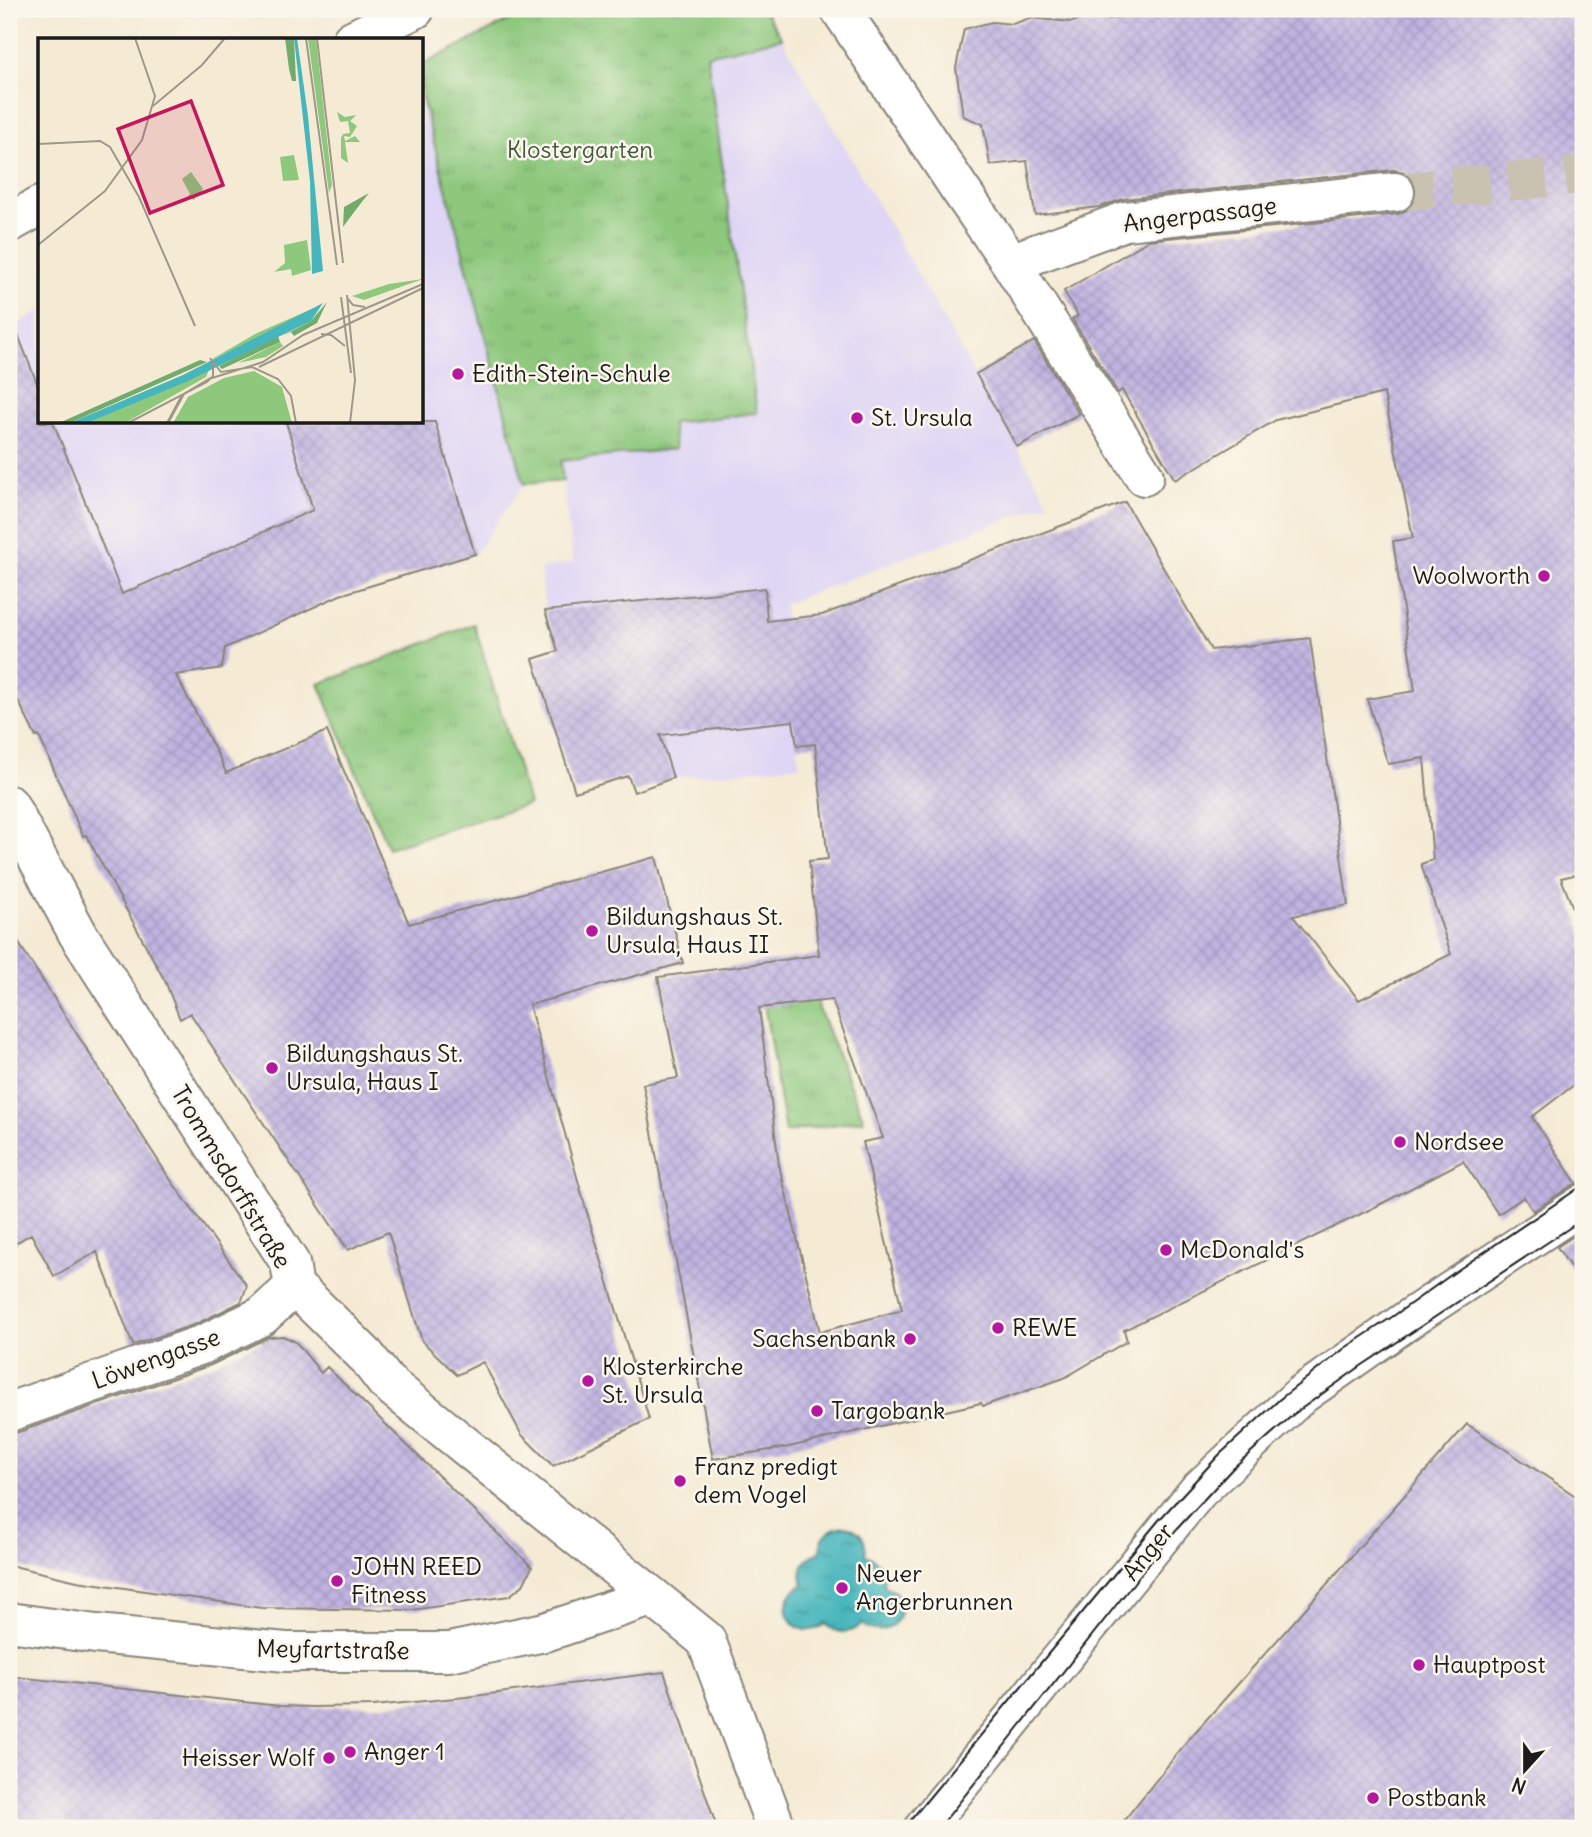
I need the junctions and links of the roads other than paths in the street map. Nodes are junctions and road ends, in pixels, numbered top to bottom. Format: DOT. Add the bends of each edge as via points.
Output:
graph roads {
  1 [pos="415,9"];
  2 [pos="840,9"];
  3 [pos="356,38"];
  4 [pos="1395,192"];
  5 [pos="38,207"];
  6 [pos="9,223"];
  7 [pos="1011,263"];
  8 [pos="1144,476"];
  9 [pos="9,805"];
  10 [pos="1583,1203"];
  11 [pos="294,1287"];
  12 [pos="9,1412"];
  13 [pos="651,1597"];
  14 [pos="9,1622"];
  15 [pos="776,1828"];
  16 [pos="925,1828"];
  1 -- 3 [label="street"];
  2 -- 7 [label="street"];
  4 -- 7 [label="street, Angerpassage" via="1125,221"];
  5 -- 6 [label="street"];
  7 -- 8 [label="street"];
  9 -- 11 [label="street, Trommsdorffstraße" via="78,933 290,1263"];
  10 -- 16 [label="street, Anger" via="1411,1315 1301,1395 1198,1490"];
  11 -- 12 [label="street, Löwengasse" via="262,1315 204,1343"];
  11 -- 13 [label="street, Trommsdorffstraße" via="366,1356 386,1382"];
  13 -- 14 [label="street, Meyfartstraße" via="545,1632 449,1652 286,1652"];
  13 -- 15 [label="street" via="706,1640"];
}
